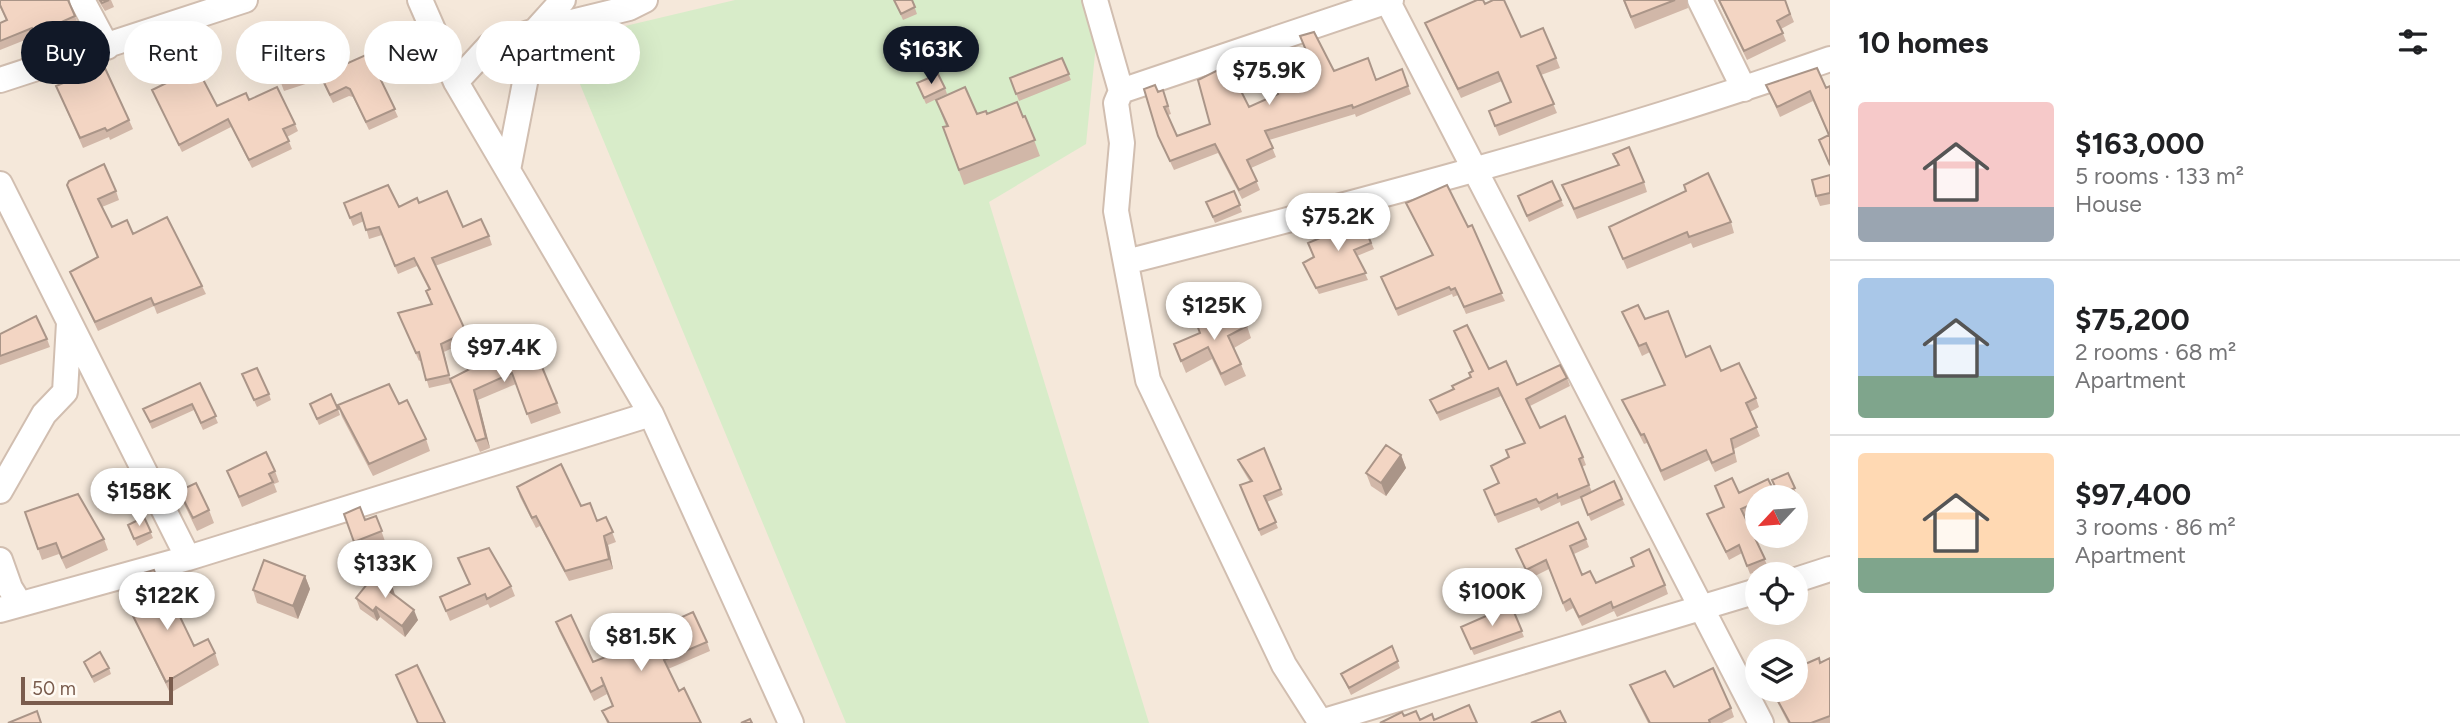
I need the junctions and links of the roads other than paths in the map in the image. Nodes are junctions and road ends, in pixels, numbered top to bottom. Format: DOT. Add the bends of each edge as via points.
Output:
graph roads {
  1 [pos="82,0"];
  2 [pos="245,0"];
  3 [pos="420,0"];
  4 [pos="563,0"];
  5 [pos="645,0"];
  6 [pos="1095,0"];
  7 [pos="1388,0"];
  8 [pos="1700,0"];
  9 [pos="93,21"];
  10 [pos="429,21"];
  11 [pos="544,21"];
  12 [pos="576,21"];
  13 [pos="110,46"];
  14 [pos="1830,59"];
  15 [pos="476,60"];
  16 [pos="21,74"];
  17 [pos="462,75"];
  18 [pos="0,80"];
  19 [pos="457,84"];
  20 [pos="525,84"];
  21 [pos="1744,89"];
  22 [pos="1121,91"];
  23 [pos="508,170"];
  24 [pos="1473,171"];
  25 [pos="0,184"];
  26 [pos="1126,261"];
  27 [pos="69,321"];
  28 [pos="651,414"];
  29 [pos="0,491"];
  30 [pos="188,558"];
  31 [pos="0,560"];
  32 [pos="1830,569"];
  33 [pos="1808,576"];
  34 [pos="1745,595"];
  35 [pos="10,607"];
  36 [pos="1700,608"];
  37 [pos="1321,722"];
  38 [pos="791,723"];
  39 [pos="1761,723"];
  1 -- 9 [label="street"];
  2 -- 13 [label="street"];
  3 -- 10 [label="street"];
  4 -- 11 [label="street"];
  5 -- 12 [label="street"];
  6 -- 22 [label="street"];
  7 -- 22 [label="street"];
  7 -- 24 [label="street"];
  8 -- 21 [label="street"];
  14 -- 21 [label="street"];
  15 -- 17 [label="street"];
  16 -- 18 [label="street"];
  19 -- 23 [label="street"];
  20 -- 23 [label="street"];
  21 -- 24 [label="street"];
  22 -- 26 [label="street" via="1116,103 1122,143 1116,211"];
  23 -- 28 [label="street"];
  24 -- 26 [label="street"];
  24 -- 36 [label="street"];
  25 -- 27 [label="street"];
  26 -- 37 [label="street" via="1148,380 1284,665"];
  27 -- 29 [label="street" via="65,393 44,414"];
  27 -- 30 [label="street"];
  28 -- 30 [label="street"];
  28 -- 38 [label="street"];
  30 -- 35 [label="street"];
  31 -- 35 [label="street" via="10,588"];
  32 -- 33 [label="street"];
  34 -- 36 [label="street"];
  36 -- 37 [label="street"];
  36 -- 39 [label="street"];
}
